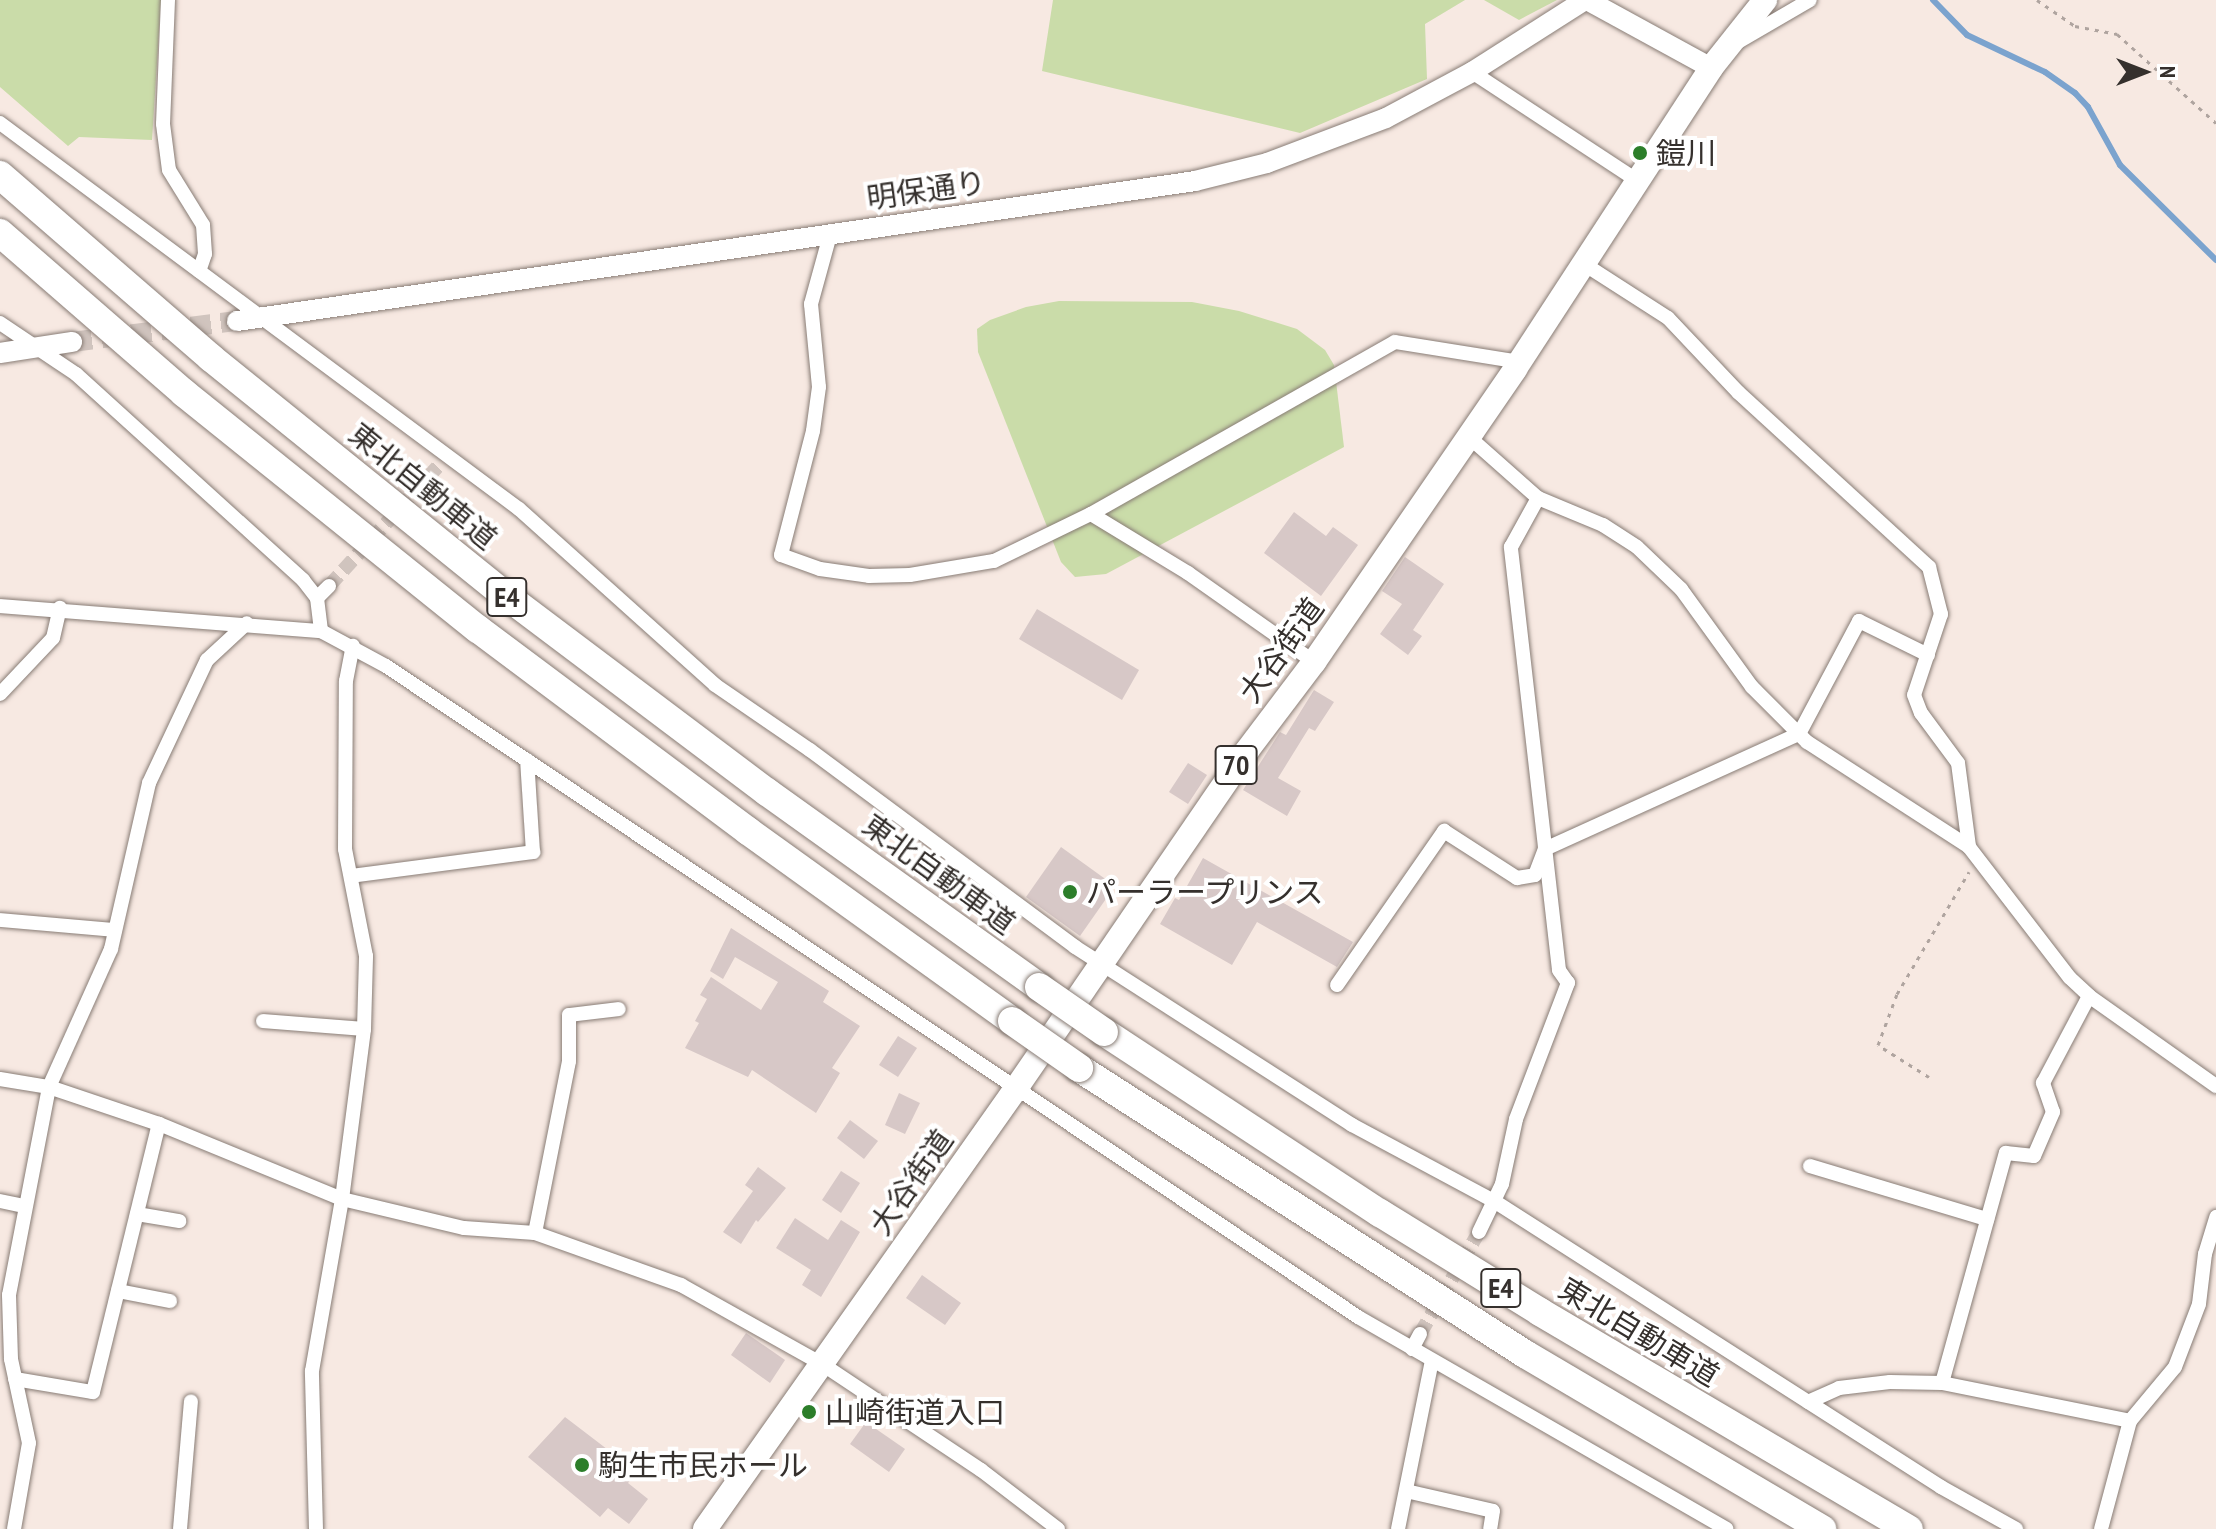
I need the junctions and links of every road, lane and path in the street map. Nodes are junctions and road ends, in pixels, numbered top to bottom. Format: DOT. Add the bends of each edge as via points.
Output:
graph roads {
  1 [pos="168,0"];
  2 [pos="1586,0"];
  3 [pos="1765,0"];
  4 [pos="1810,0"];
  5 [pos="2037,0"];
  6 [pos="1728,47"];
  7 [pos="1711,68"];
  8 [pos="1472,72"];
  9 [pos="0,123"];
  10 [pos="2216,123"];
  11 [pos="0,175"];
  12 [pos="1638,181"];
  13 [pos="0,233"];
  14 [pos="830,235"];
  15 [pos="1584,264"];
  16 [pos="199,271"];
  17 [pos="263,318"];
  18 [pos="237,321"];
  19 [pos="0,323"];
  20 [pos="72,342"];
  21 [pos="35,348"];
  22 [pos="0,353"];
  23 [pos="1520,362"];
  24 [pos="1469,437"];
  25 [pos="1538,498"];
  26 [pos="1091,514"];
  27 [pos="329,586"];
  28 [pos="317,598"];
  29 [pos="0,606"];
  30 [pos="60,608"];
  31 [pos="247,623"];
  32 [pos="321,631"];
  33 [pos="353,646"];
  34 [pos="1928,655"];
  35 [pos="1314,662"];
  36 [pos="0,694"];
  37 [pos="1799,734"];
  38 [pos="527,760"];
  39 [pos="1545,849"];
  40 [pos="1973,853"];
  41 [pos="351,876"];
  42 [pos="0,920"];
  43 [pos="115,930"];
  44 [pos="1101,963"];
  45 [pos="1337,985"];
  46 [pos="2089,996"];
  47 [pos="619,1009"];
  48 [pos="263,1021"];
  49 [pos="364,1029"];
  50 [pos="1929,1077"];
  51 [pos="0,1079"];
  52 [pos="2216,1086"];
  53 [pos="49,1087"];
  54 [pos="1017,1087"];
  55 [pos="159,1124"];
  56 [pos="1810,1166"];
  57 [pos="342,1199"];
  58 [pos="0,1201"];
  59 [pos="1494,1201"];
  60 [pos="24,1206"];
  61 [pos="137,1214"];
  62 [pos="2216,1217"];
  63 [pos="1987,1219"];
  64 [pos="179,1221"];
  65 [pos="1479,1232"];
  66 [pos="535,1233"];
  67 [pos="118,1291"];
  68 [pos="4,1294"];
  69 [pos="170,1301"];
  70 [pos="1420,1334"];
  71 [pos="1412,1349"];
  72 [pos="6,1359"];
  73 [pos="1432,1361"];
  74 [pos="822,1364"];
  75 [pos="15,1379"];
  76 [pos="1942,1383"];
  77 [pos="191,1401"];
  78 [pos="1808,1402"];
  79 [pos="2130,1421"];
  80 [pos="1406,1491"];
  81 [pos="1055,1528"];
  82 [pos="14,1529"];
  83 [pos="180,1529"];
  84 [pos="316,1529"];
  85 [pos="706,1529"];
  86 [pos="1398,1529"];
  87 [pos="1490,1529"];
  88 [pos="1726,1529"];
  89 [pos="1822,1529"];
  90 [pos="1909,1529"];
  91 [pos="2016,1529"];
  92 [pos="2101,1529"];
  1 -- 16 [label="street" via="163,124 169,170 203,225 205,254"];
  2 -- 7 [label="street"];
  2 -- 8 [label="street, 明保通り"];
  3 -- 6 [label="main road, 大谷街道 / 70"];
  4 -- 6 [label="street"];
  5 -- 10 [label="path" via="2075,26 2117,34"];
  6 -- 7 [label="main road, 大谷街道 / 70"];
  7 -- 12 [label="main road, 大谷街道 / 70"];
  8 -- 12 [label="street"];
  8 -- 14 [label="street, 明保通り" via="1386,118 1195,181"];
  9 -- 16 [label="street"];
  11 -- 90 [label="highway, 東北自動車道 / E4, bridge" via="211,358 500,591 1039,987 1367,1205"];
  12 -- 15 [label="main road, 大谷街道 / 70"];
  13 -- 89 [label="highway, E4, bridge" via="184,393 478,629 1012,1021 1525,1354"];
  14 -- 17 [label="street, 明保通り"];
  14 -- 26 [label="street" via="811,304 819,387 813,431 781,555 820,569 910,575 994,561"];
  15 -- 23 [label="main road, 大谷街道 / 70"];
  15 -- 34 [label="street" via="1668,318 1739,393 1929,567 1941,614"];
  16 -- 17 [label="street"];
  17 -- 18 [label="street, 明保通り"];
  17 -- 44 [label="street" via="444,459 519,509 715,685"];
  19 -- 21 [label="street"];
  20 -- 21 [label="street"];
  21 -- 22 [label="street"];
  21 -- 28 [label="street" via="76,374 180,466"];
  23 -- 24 [label="main road, 大谷街道 / 70"];
  23 -- 26 [label="street" via="1395,342"];
  24 -- 25 [label="street"];
  24 -- 35 [label="main road, 大谷街道 / 70"];
  25 -- 37 [label="street" via="1603,525 1637,547 1681,589 1752,687"];
  25 -- 39 [label="street" via="1511,547"];
  26 -- 35 [label="street" via="1188,573"];
  27 -- 28 [label="street"];
  28 -- 32 [label="street"];
  29 -- 30 [label="street"];
  30 -- 31 [label="street"];
  30 -- 36 [label="street" via="53,638"];
  31 -- 32 [label="street"];
  31 -- 43 [label="street" via="207,660 149,783"];
  32 -- 33 [label="street"];
  33 -- 38 [label="street"];
  33 -- 41 [label="street" via="346,696 345,849"];
  34 -- 37 [label="street" via="1859,621"];
  34 -- 40 [label="street" via="1914,695 1958,763"];
  35 -- 44 [label="main road, 大谷街道 / 70"];
  37 -- 39 [label="street"];
  37 -- 40 [label="street"];
  38 -- 41 [label="street" via="533,852"];
  38 -- 54 [label="street"];
  39 -- 45 [label="street" via="1535,875 1517,878 1444,831"];
  39 -- 59 [label="street" via="1559,970 1568,983 1516,1119"];
  40 -- 46 [label="street"];
  40 -- 50 [label="path" via="1897,994 1878,1045"];
  41 -- 49 [label="street" via="366,956"];
  42 -- 43 [label="street"];
  43 -- 53 [label="street"];
  44 -- 54 [label="main road, 大谷街道 / 70"];
  44 -- 59 [label="street" via="1352,1125"];
  46 -- 52 [label="street"];
  46 -- 63 [label="street" via="2043,1083 2053,1112 2034,1156 2006,1153"];
  47 -- 66 [label="street" via="569,1015 569,1061"];
  48 -- 49 [label="street"];
  49 -- 57 [label="street"];
  51 -- 53 [label="street"];
  53 -- 55 [label="street"];
  53 -- 60 [label="street"];
  54 -- 71 [label="street"];
  54 -- 74 [label="main road, 大谷街道 / 70"];
  55 -- 57 [label="street"];
  55 -- 61 [label="street"];
  56 -- 63 [label="street"];
  57 -- 66 [label="street" via="464,1228"];
  57 -- 84 [label="street" via="312,1371"];
  58 -- 60 [label="street"];
  59 -- 65 [label="street"];
  59 -- 78 [label="street"];
  60 -- 68 [label="street"];
  61 -- 64 [label="street"];
  61 -- 67 [label="street"];
  62 -- 79 [label="street" via="2199,1304 2175,1367"];
  63 -- 76 [label="street"];
  66 -- 74 [label="street" via="681,1285"];
  67 -- 69 [label="street"];
  67 -- 75 [label="street" via="93,1392"];
  68 -- 72 [label="street"];
  70 -- 71 [label="street"];
  71 -- 73 [label="street"];
  72 -- 75 [label="street"];
  73 -- 80 [label="street"];
  73 -- 88 [label="street"];
  74 -- 81 [label="street" via="981,1470"];
  74 -- 85 [label="main road, 大谷街道 / 70"];
  75 -- 82 [label="street" via="29,1443"];
  76 -- 78 [label="street" via="1839,1388"];
  76 -- 79 [label="street"];
  77 -- 83 [label="street"];
  78 -- 91 [label="street"];
  79 -- 92 [label="street"];
  80 -- 86 [label="street"];
  80 -- 87 [label="street" via="1493,1511"];
}
